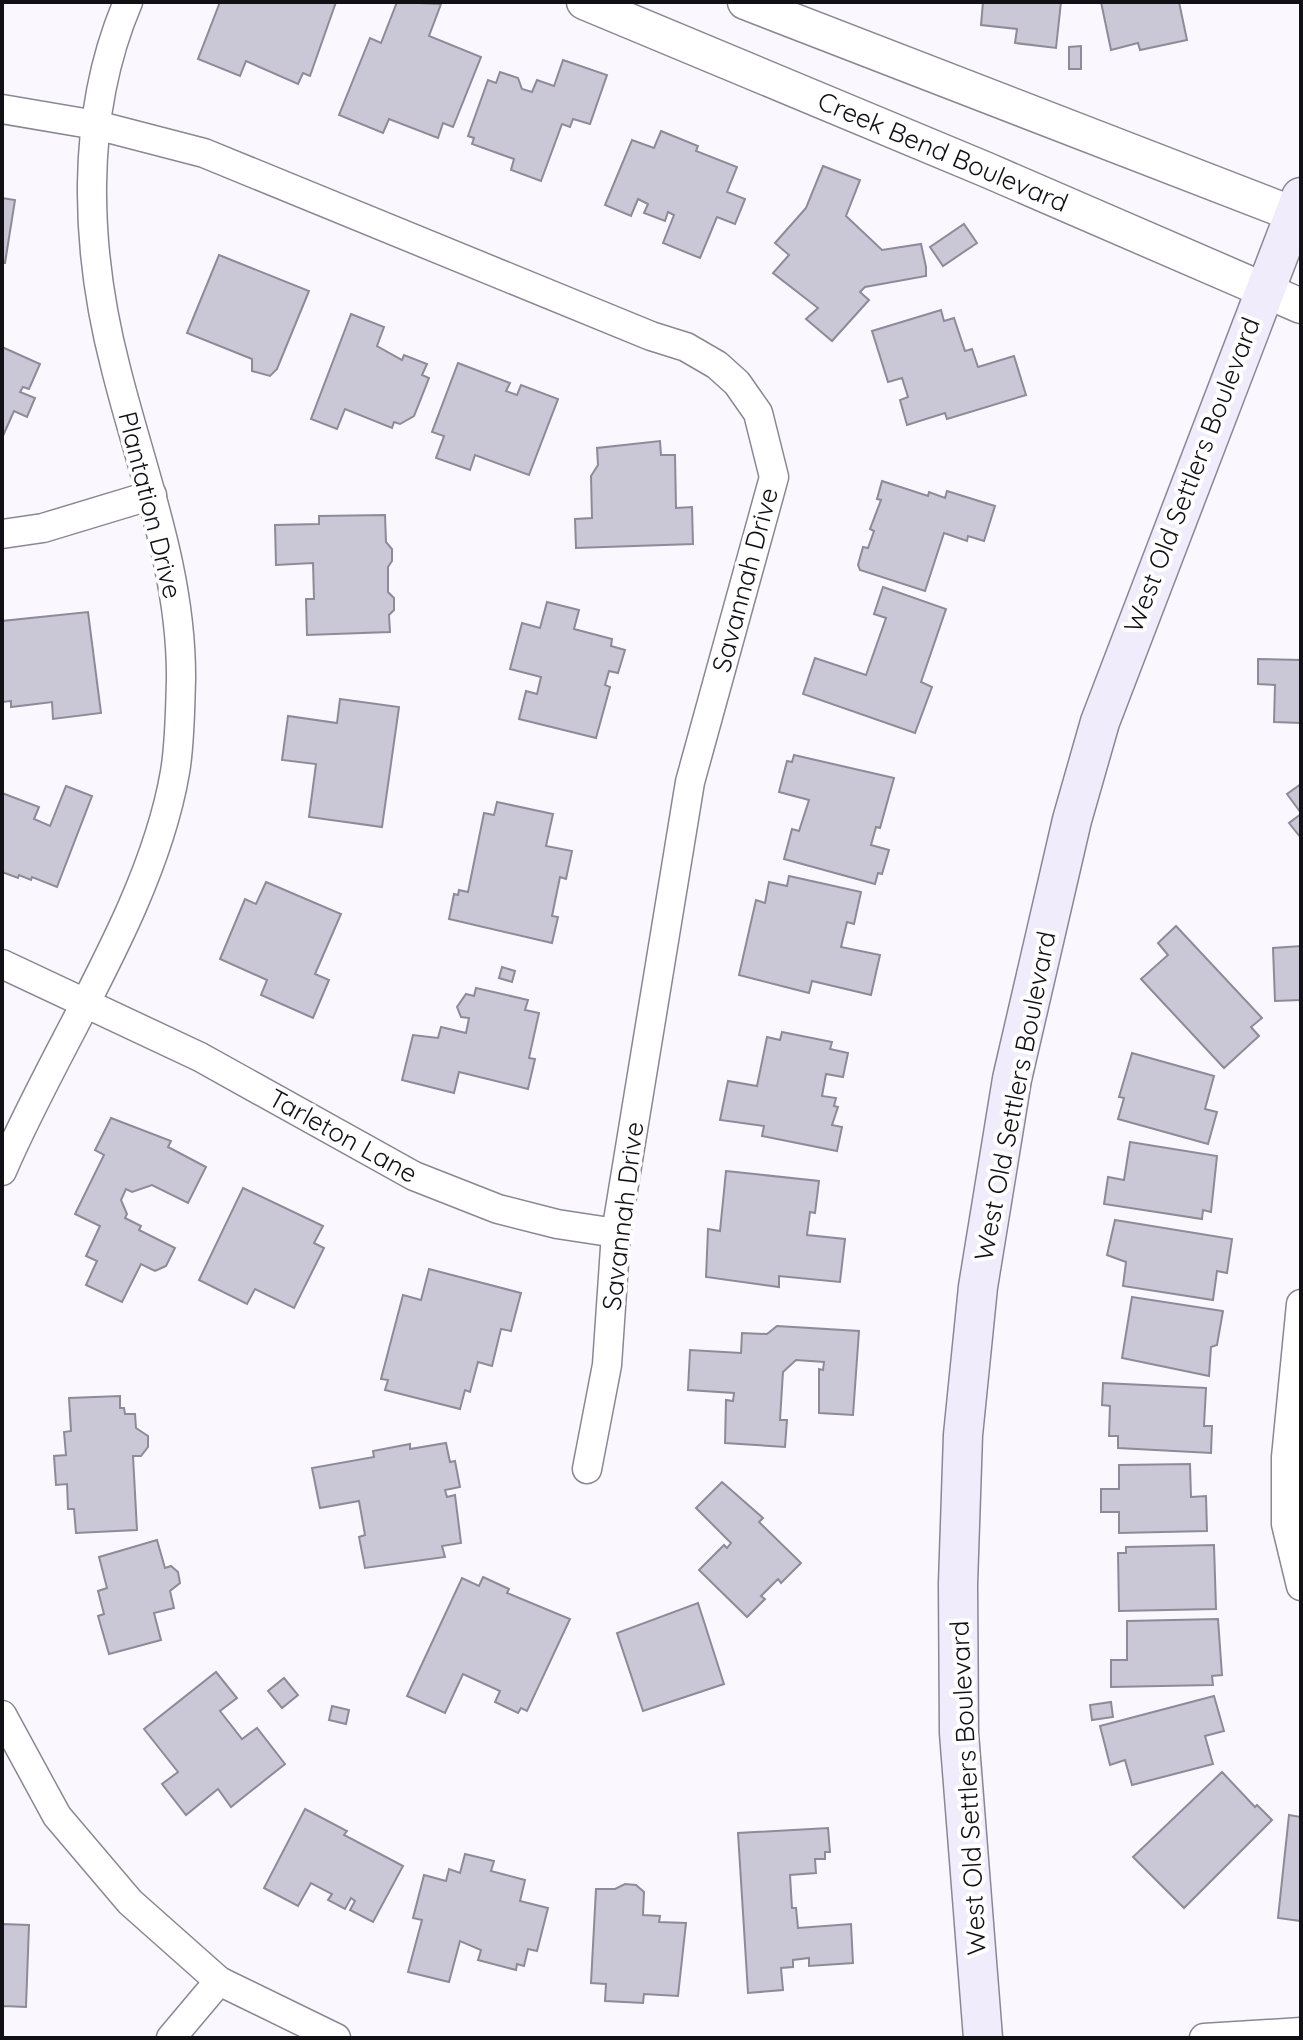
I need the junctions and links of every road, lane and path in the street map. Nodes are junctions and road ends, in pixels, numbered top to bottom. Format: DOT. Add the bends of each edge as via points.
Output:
graph roads {
  1 [pos="128,2"];
  2 [pos="584,2"];
  3 [pos="745,2"];
  4 [pos="2,109"];
  5 [pos="96,125"];
  6 [pos="1299,209"];
  7 [pos="1263,289"];
  8 [pos="1301,306"];
  9 [pos="152,495"];
  10 [pos="2,534"];
  11 [pos="2,964"];
  12 [pos="84,1001"];
  13 [pos="2,1171"];
  14 [pos="616,1233"];
  15 [pos="1301,1304"];
  16 [pos="587,1469"];
  17 [pos="1301,1586"];
  18 [pos="2,1715"];
  19 [pos="219,1981"];
  20 [pos="1301,2032"];
  21 [pos="171,2038"];
  22 [pos="336,2038"];
  23 [pos="983,2038"];
  24 [pos="1204,2038"];
  1 -- 5 [label="street, Plantation Drive"];
  2 -- 7 [label="street, Creek Bend Boulevard"];
  3 -- 6 [label="street"];
  4 -- 5 [label="street, Savannah Drive"];
  5 -- 9 [label="street, Plantation Drive" via="91,183 96,268 115,368"];
  5 -- 14 [label="street, Savannah Drive" via="204,153 686,347 717,365 758,413 774,477 690,782"];
  6 -- 7 [label="main road, West Old Settlers Boulevard"];
  7 -- 8 [label="street, Creek Bend Boulevard"];
  7 -- 23 [label="main road, West Old Settlers Boulevard" via="1100,722 1072,820 1012,1079 978,1287 963,1435 958,1599 959,1733"];
  9 -- 10 [label="street" via="43,528"];
  9 -- 12 [label="street, Plantation Drive" via="169,558 177,619 181,680 175,771 141,880"];
  11 -- 12 [label="street, Tarleton Lane"];
  12 -- 13 [label="street, Plantation Drive"];
  12 -- 14 [label="street, Tarleton Lane" via="200,1057 414,1176 498,1209"];
  14 -- 16 [label="street, Savannah Drive" via="607,1365"];
  15 -- 17 [label="street" via="1286,1457 1286,1524"];
  18 -- 19 [label="street" via="57,1816 91,1860"];
  19 -- 21 [label="street"];
  19 -- 22 [label="street"];
  20 -- 24 [label="street"];
}
